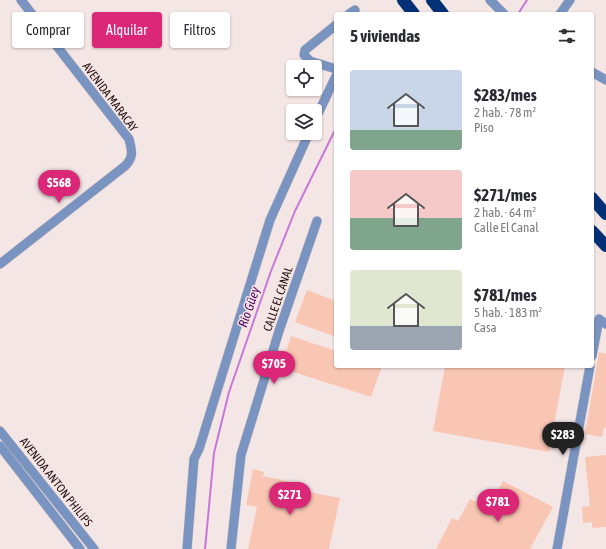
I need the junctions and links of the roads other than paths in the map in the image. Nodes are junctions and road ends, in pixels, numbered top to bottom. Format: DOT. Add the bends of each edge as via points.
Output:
graph roads {
  1 [pos="21,0"];
  2 [pos="403,0"];
  3 [pos="432,0"];
  4 [pos="570,0"];
  5 [pos="492,2"];
  6 [pos="412,12"];
  7 [pos="441,12"];
  8 [pos="502,12"];
  9 [pos="561,12"];
  10 [pos="334,27"];
  11 [pos="334,68"];
  12 [pos="594,73"];
  13 [pos="334,80"];
  14 [pos="606,80"];
  15 [pos="322,105"];
  16 [pos="306,140"];
  17 [pos="594,200"];
  18 [pos="606,214"];
  19 [pos="317,221"];
  20 [pos="594,233"];
  21 [pos="606,246"];
  22 [pos="0,264"];
  23 [pos="602,321"];
  24 [pos="594,349"];
  25 [pos="590,368"];
  26 [pos="0,431"];
  27 [pos="0,446"];
  28 [pos="80,549"];
  29 [pos="94,549"];
  30 [pos="187,549"];
  31 [pos="232,549"];
  32 [pos="556,549"];
  1 -- 22 [label="street, AVENIDA MARACAY" via="128,139 132,154 125,166"];
  2 -- 6 [label="highway"];
  3 -- 7 [label="highway"];
  4 -- 9 [label="street"];
  5 -- 8 [label="street"];
  10 -- 11 [label="street" via="305,50 304,55 310,61"];
  12 -- 14 [label="street"];
  13 -- 15 [label="street"];
  16 -- 30 [label="street" via="270,220 194,459"];
  17 -- 18 [label="highway"];
  19 -- 31 [label="street, CALLE EL CANAL" via="279,331 241,455"];
  20 -- 21 [label="highway"];
  23 -- 24 [label="street"];
  25 -- 32 [label="street"];
  26 -- 29 [label="street, AVENIDA ANTON PHILIPS"];
  27 -- 28 [label="street, AVENIDA ANTON PHILIPS"];
}
